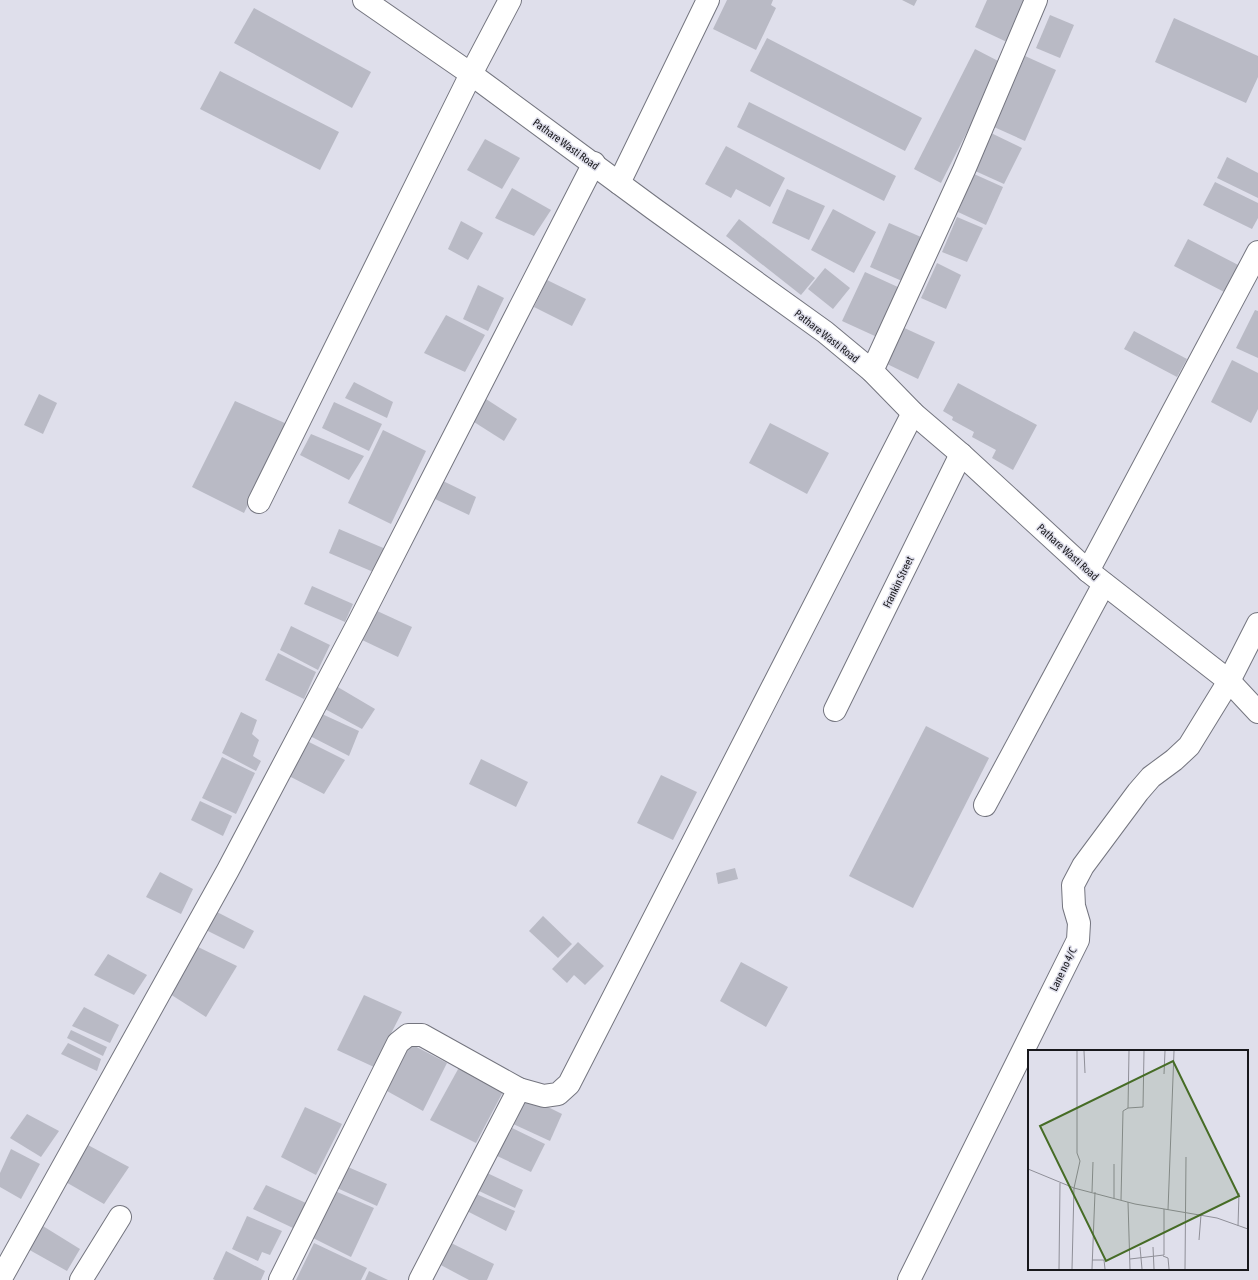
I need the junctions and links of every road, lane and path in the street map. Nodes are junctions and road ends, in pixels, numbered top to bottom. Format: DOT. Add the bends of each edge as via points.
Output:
graph roads {
  1 [pos="364,0"];
  2 [pos="510,0"];
  3 [pos="708,0"];
  4 [pos="1036,0"];
  5 [pos="471,74"];
  6 [pos="594,164"];
  7 [pos="619,183"];
  8 [pos="1258,252"];
  9 [pos="872,371"];
  10 [pos="913,413"];
  11 [pos="961,454"];
  12 [pos="259,502"];
  13 [pos="1096,577"];
  14 [pos="1258,624"];
  15 [pos="1229,681"];
  16 [pos="835,710"];
  17 [pos="1258,712"];
  18 [pos="985,805"];
  19 [pos="519,1088"];
  20 [pos="120,1217"];
  21 [pos="0,1280"];
  22 [pos="81,1280"];
  23 [pos="280,1280"];
  24 [pos="420,1280"];
  25 [pos="909,1280"];
  1 -- 5 [label="street, Pathare Wasti Road"];
  2 -- 5 [label="street"];
  3 -- 7 [label="street"];
  4 -- 9 [label="street" via="964,170"];
  5 -- 6 [label="street, Pathare Wasti Road"];
  5 -- 12 [label="street"];
  6 -- 7 [label="street, Pathare Wasti Road"];
  6 -- 21 [label="street" via="232,863"];
  7 -- 9 [label="street, Pathare Wasti Road" via="825,332"];
  8 -- 13 [label="street"];
  9 -- 10 [label="street, Pathare Wasti Road"];
  10 -- 11 [label="street, Pathare Wasti Road"];
  10 -- 19 [label="street" via="569,1084 558,1094 544,1096"];
  11 -- 13 [label="street, Pathare Wasti Road"];
  11 -- 16 [label="street, Frankin Street"];
  13 -- 15 [label="street, Pathare Wasti Road"];
  13 -- 18 [label="street"];
  14 -- 15 [label="street, Lane no 4/C"];
  15 -- 17 [label="street, Pathare Wasti Road"];
  15 -- 25 [label="street, Lane no 4/C" via="1189,746 1151,777 1082,866 1073,885 1074,906 1079,923 1078,940"];
  19 -- 23 [label="street" via="422,1035 408,1036 398,1043"];
  19 -- 24 [label="street"];
  20 -- 22 [label="street"];
}
